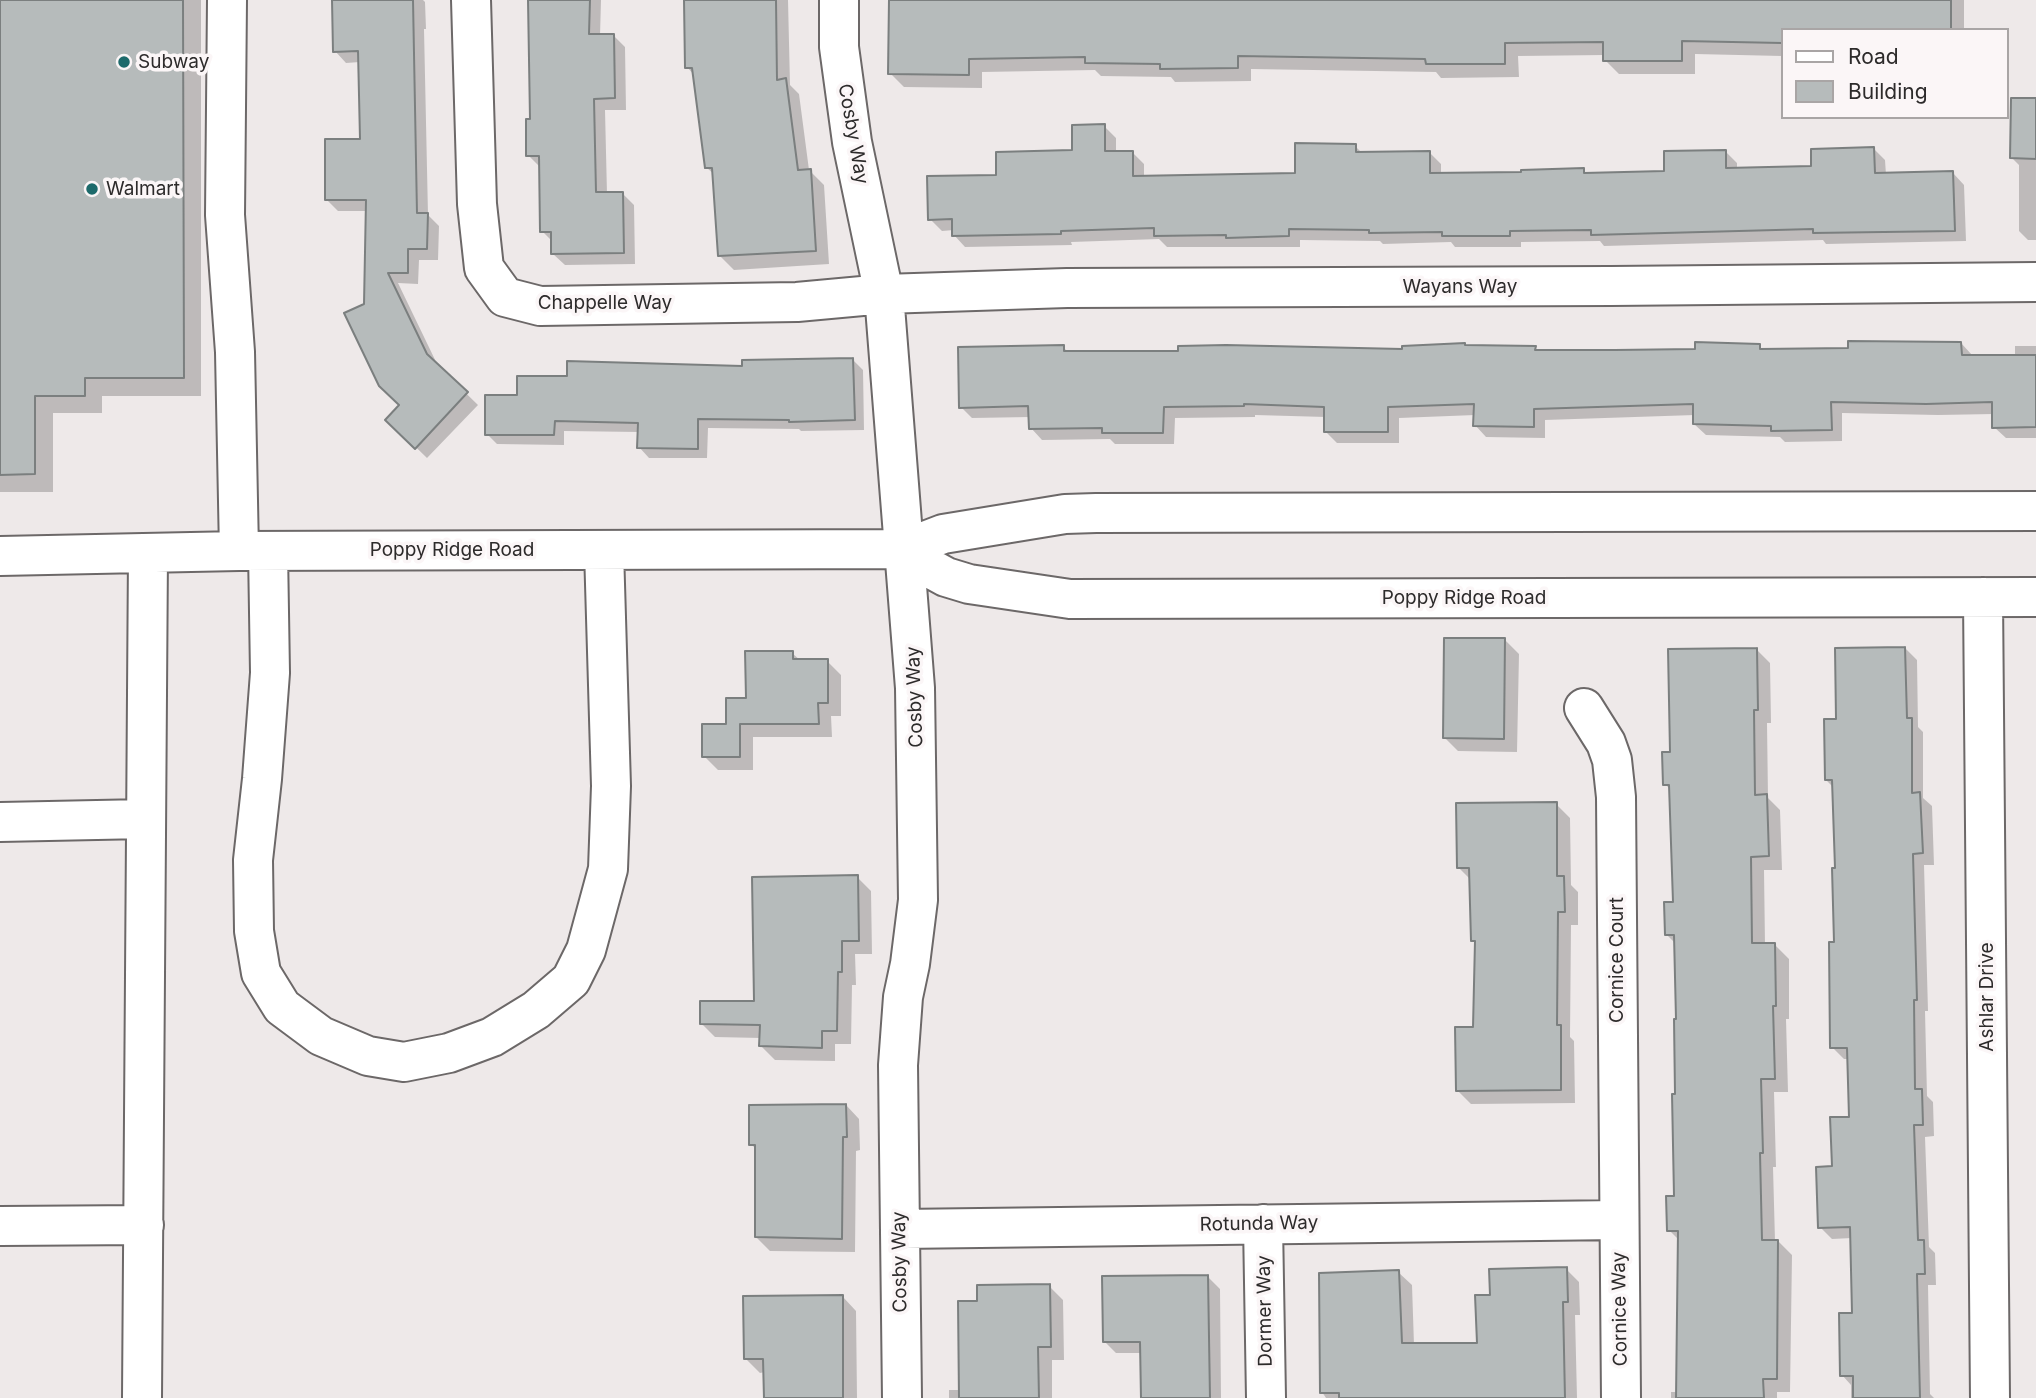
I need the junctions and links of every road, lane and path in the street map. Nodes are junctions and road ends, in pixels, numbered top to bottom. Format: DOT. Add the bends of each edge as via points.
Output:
graph roads {
  1 [pos="227,0"];
  2 [pos="471,0"];
  3 [pos="839,0"];
  4 [pos="2036,282"];
  5 [pos="884,294"];
  6 [pos="2036,511"];
  7 [pos="904,549"];
  8 [pos="604,550"];
  9 [pos="254,551"];
  10 [pos="148,553"];
  11 [pos="0,556"];
  12 [pos="1983,597"];
  13 [pos="2036,597"];
  14 [pos="1584,708"];
  15 [pos="145,819"];
  16 [pos="0,822"];
  17 [pos="1619,1220"];
  18 [pos="144,1224"];
  19 [pos="1263,1224"];
  20 [pos="0,1226"];
  21 [pos="900,1229"];
  22 [pos="142,1398"];
  23 [pos="902,1398"];
  24 [pos="1266,1398"];
  25 [pos="1621,1398"];
  26 [pos="1990,1398"];
  1 -- 9 [label="street" via="225,215"];
  2 -- 5 [label="street, Chappelle Way" via="477,204 484,268 505,298 540,306 797,302"];
  3 -- 5 [label="street, Cosby Way" via="839,47 852,142"];
  4 -- 5 [label="street, Wayans Way" via="1067,288"];
  5 -- 7 [label="street, Cosby Way"];
  6 -- 7 [label="street, Poppy Ridge Road" via="1065,514 943,534"];
  7 -- 8 [label="street, Poppy Ridge Road"];
  7 -- 12 [label="street, Poppy Ridge Road" via="946,577 969,584 1070,599"];
  7 -- 21 [label="street, Cosby Way" via="915,688 919,868 915,931 898,1037"];
  8 -- 9 [label="street, Poppy Ridge Road"];
  8 -- 9 [label="street" via="611,786 608,869 586,950 571,979 503,1031 449,1053 404,1062 368,1056 321,1036 282,1007 261,972 254,931 253,860 270,673"];
  9 -- 10 [label="street, Poppy Ridge Road"];
  10 -- 11 [label="street, Poppy Ridge Road"];
  10 -- 15 [label="street"];
  12 -- 13 [label="street, Poppy Ridge Road"];
  12 -- 26 [label="street, Ashlar Drive"];
  14 -- 17 [label="street, Cornice Court" via="1606,743 1616,788"];
  15 -- 16 [label="street"];
  15 -- 18 [label="street"];
  17 -- 19 [label="street, Rotunda Way"];
  17 -- 25 [label="street, Cornice Way"];
  18 -- 20 [label="street"];
  18 -- 22 [label="street"];
  19 -- 21 [label="street, Rotunda Way"];
  19 -- 24 [label="street, Dormer Way"];
  21 -- 23 [label="street, Cosby Way"];
}
